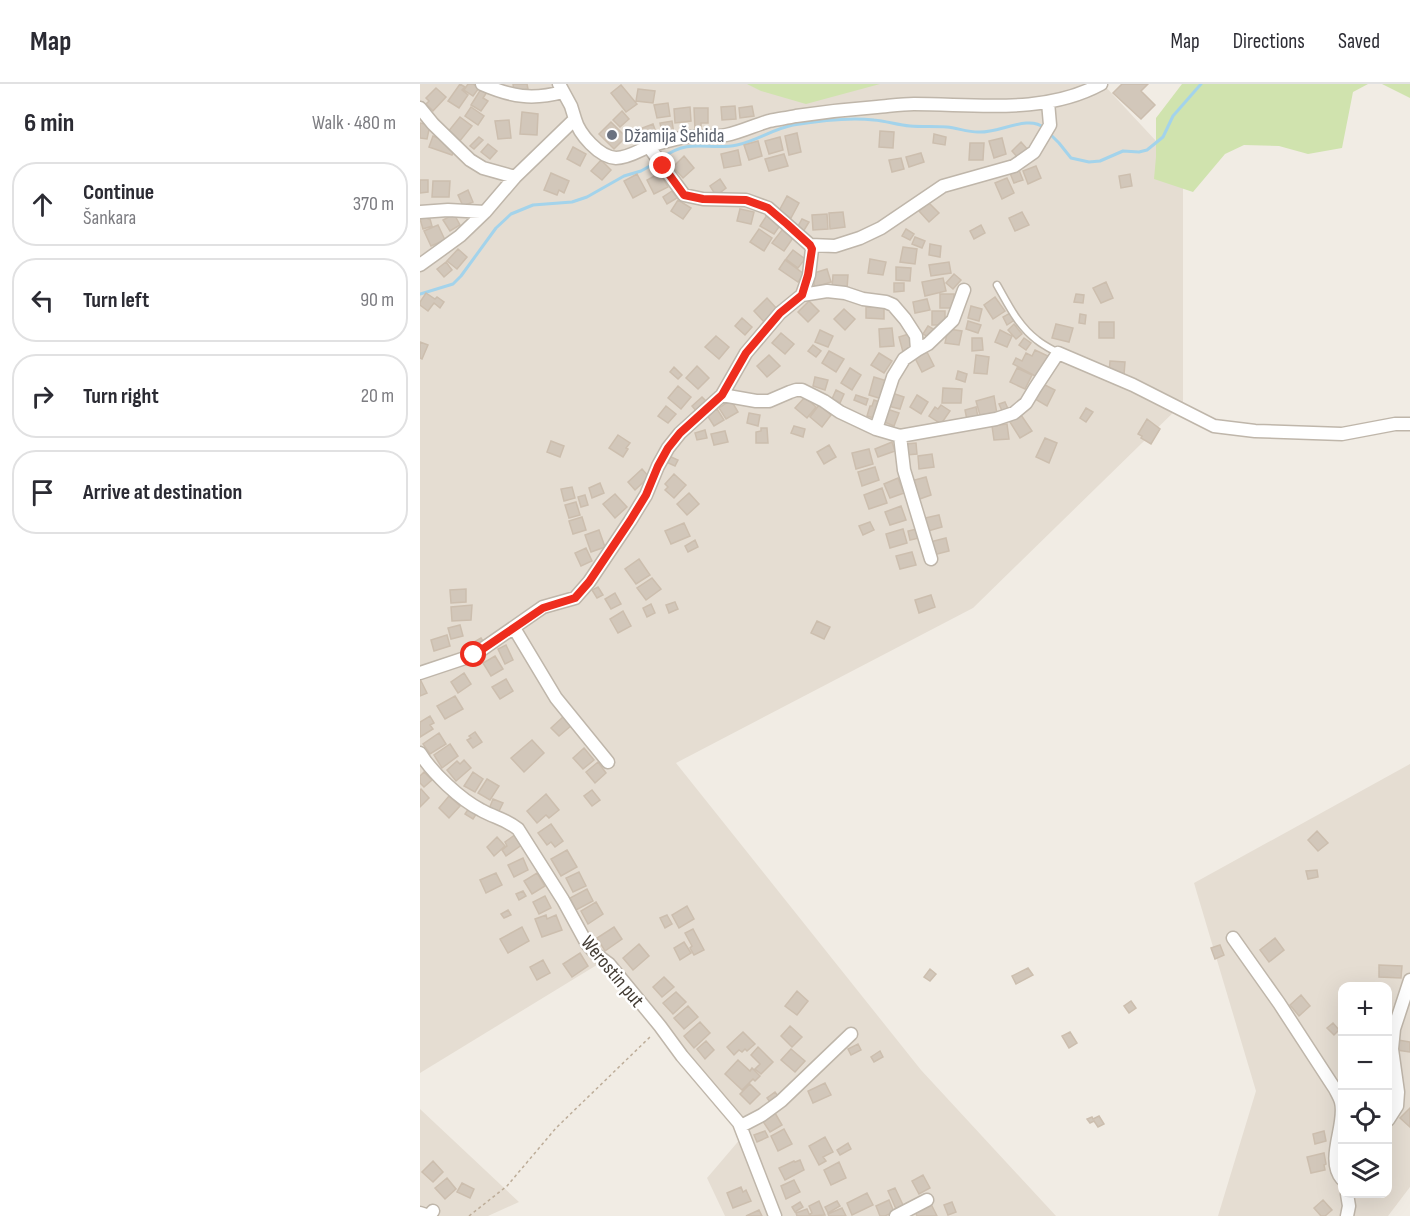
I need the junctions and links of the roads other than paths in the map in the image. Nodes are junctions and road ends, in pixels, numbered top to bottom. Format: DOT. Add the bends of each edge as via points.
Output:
graph roads {
  1 [pos="482,84"];
  2 [pos="1101,84"];
  3 [pos="561,88"];
  4 [pos="1048,102"];
  5 [pos="420,108"];
  6 [pos="575,119"];
  7 [pos="656,157"];
  8 [pos="515,177"];
  9 [pos="420,212"];
  10 [pos="485,212"];
  11 [pos="810,245"];
  12 [pos="420,265"];
  13 [pos="997,285"];
  14 [pos="964,290"];
  15 [pos="802,295"];
  16 [pos="917,350"];
  17 [pos="1058,353"];
  18 [pos="722,395"];
  19 [pos="1410,424"];
  20 [pos="876,429"];
  21 [pos="900,436"];
  22 [pos="931,559"];
  23 [pos="514,628"];
  24 [pos="420,673"];
  25 [pos="420,753"];
  26 [pos="608,762"];
  27 [pos="1233,938"];
  28 [pos="1410,980"];
  29 [pos="851,1034"];
  30 [pos="1392,1113"];
  31 [pos="741,1126"];
  32 [pos="1338,1169"];
  33 [pos="1348,1198"];
  34 [pos="927,1200"];
  35 [pos="433,1210"];
  36 [pos="420,1213"];
  37 [pos="776,1216"];
  38 [pos="896,1216"];
  39 [pos="1347,1216"];
  1 -- 3 [label="street" via="532,98 548,96"];
  2 -- 4 [label="street" via="1087,92"];
  3 -- 6 [label="street"];
  4 -- 7 [label="street" via="981,107 912,104 841,110 768,121 725,135 683,137"];
  4 -- 11 [label="street" via="1050,125 1034,152 1014,166 943,186 860,238 835,246"];
  5 -- 8 [label="street" via="470,160"];
  6 -- 7 [label="street" via="581,132 601,152 615,158 637,152"];
  6 -- 8 [label="street"];
  7 -- 11 [label="street" via="684,195 746,200 768,208"];
  8 -- 10 [label="street"];
  9 -- 10 [label="street"];
  10 -- 12 [label="street"];
  11 -- 15 [label="street"];
  13 -- 17 [label="lane" via="1025,329"];
  14 -- 16 [label="street" via="953,320"];
  15 -- 16 [label="street" via="827,291 893,305 916,336"];
  15 -- 18 [label="street" via="780,313 746,353"];
  16 -- 20 [label="street" via="904,359 893,377"];
  17 -- 19 [label="street" via="1214,426 1342,434"];
  17 -- 21 [label="street" via="1026,403 1014,413"];
  18 -- 20 [label="street" via="769,402 802,390"];
  18 -- 23 [label="street" via="668,448 630,521 575,598 543,608"];
  20 -- 21 [label="street"];
  21 -- 22 [label="street" via="904,470"];
  23 -- 24 [label="street" via="474,655"];
  23 -- 26 [label="street" via="556,698"];
  25 -- 31 [label="street, Werostin put" via="454,791 480,810 518,829 586,944 609,964"];
  27 -- 32 [label="street" via="1341,1102"];
  28 -- 30 [label="street" via="1394,1029 1392,1049 1398,1092"];
  29 -- 31 [label="street" via="781,1101"];
  31 -- 37 [label="street, Werostin put"];
  33 -- 39 [label="street"];
  34 -- 38 [label="street"];
  35 -- 36 [label="street" via="429,1215"];
}
